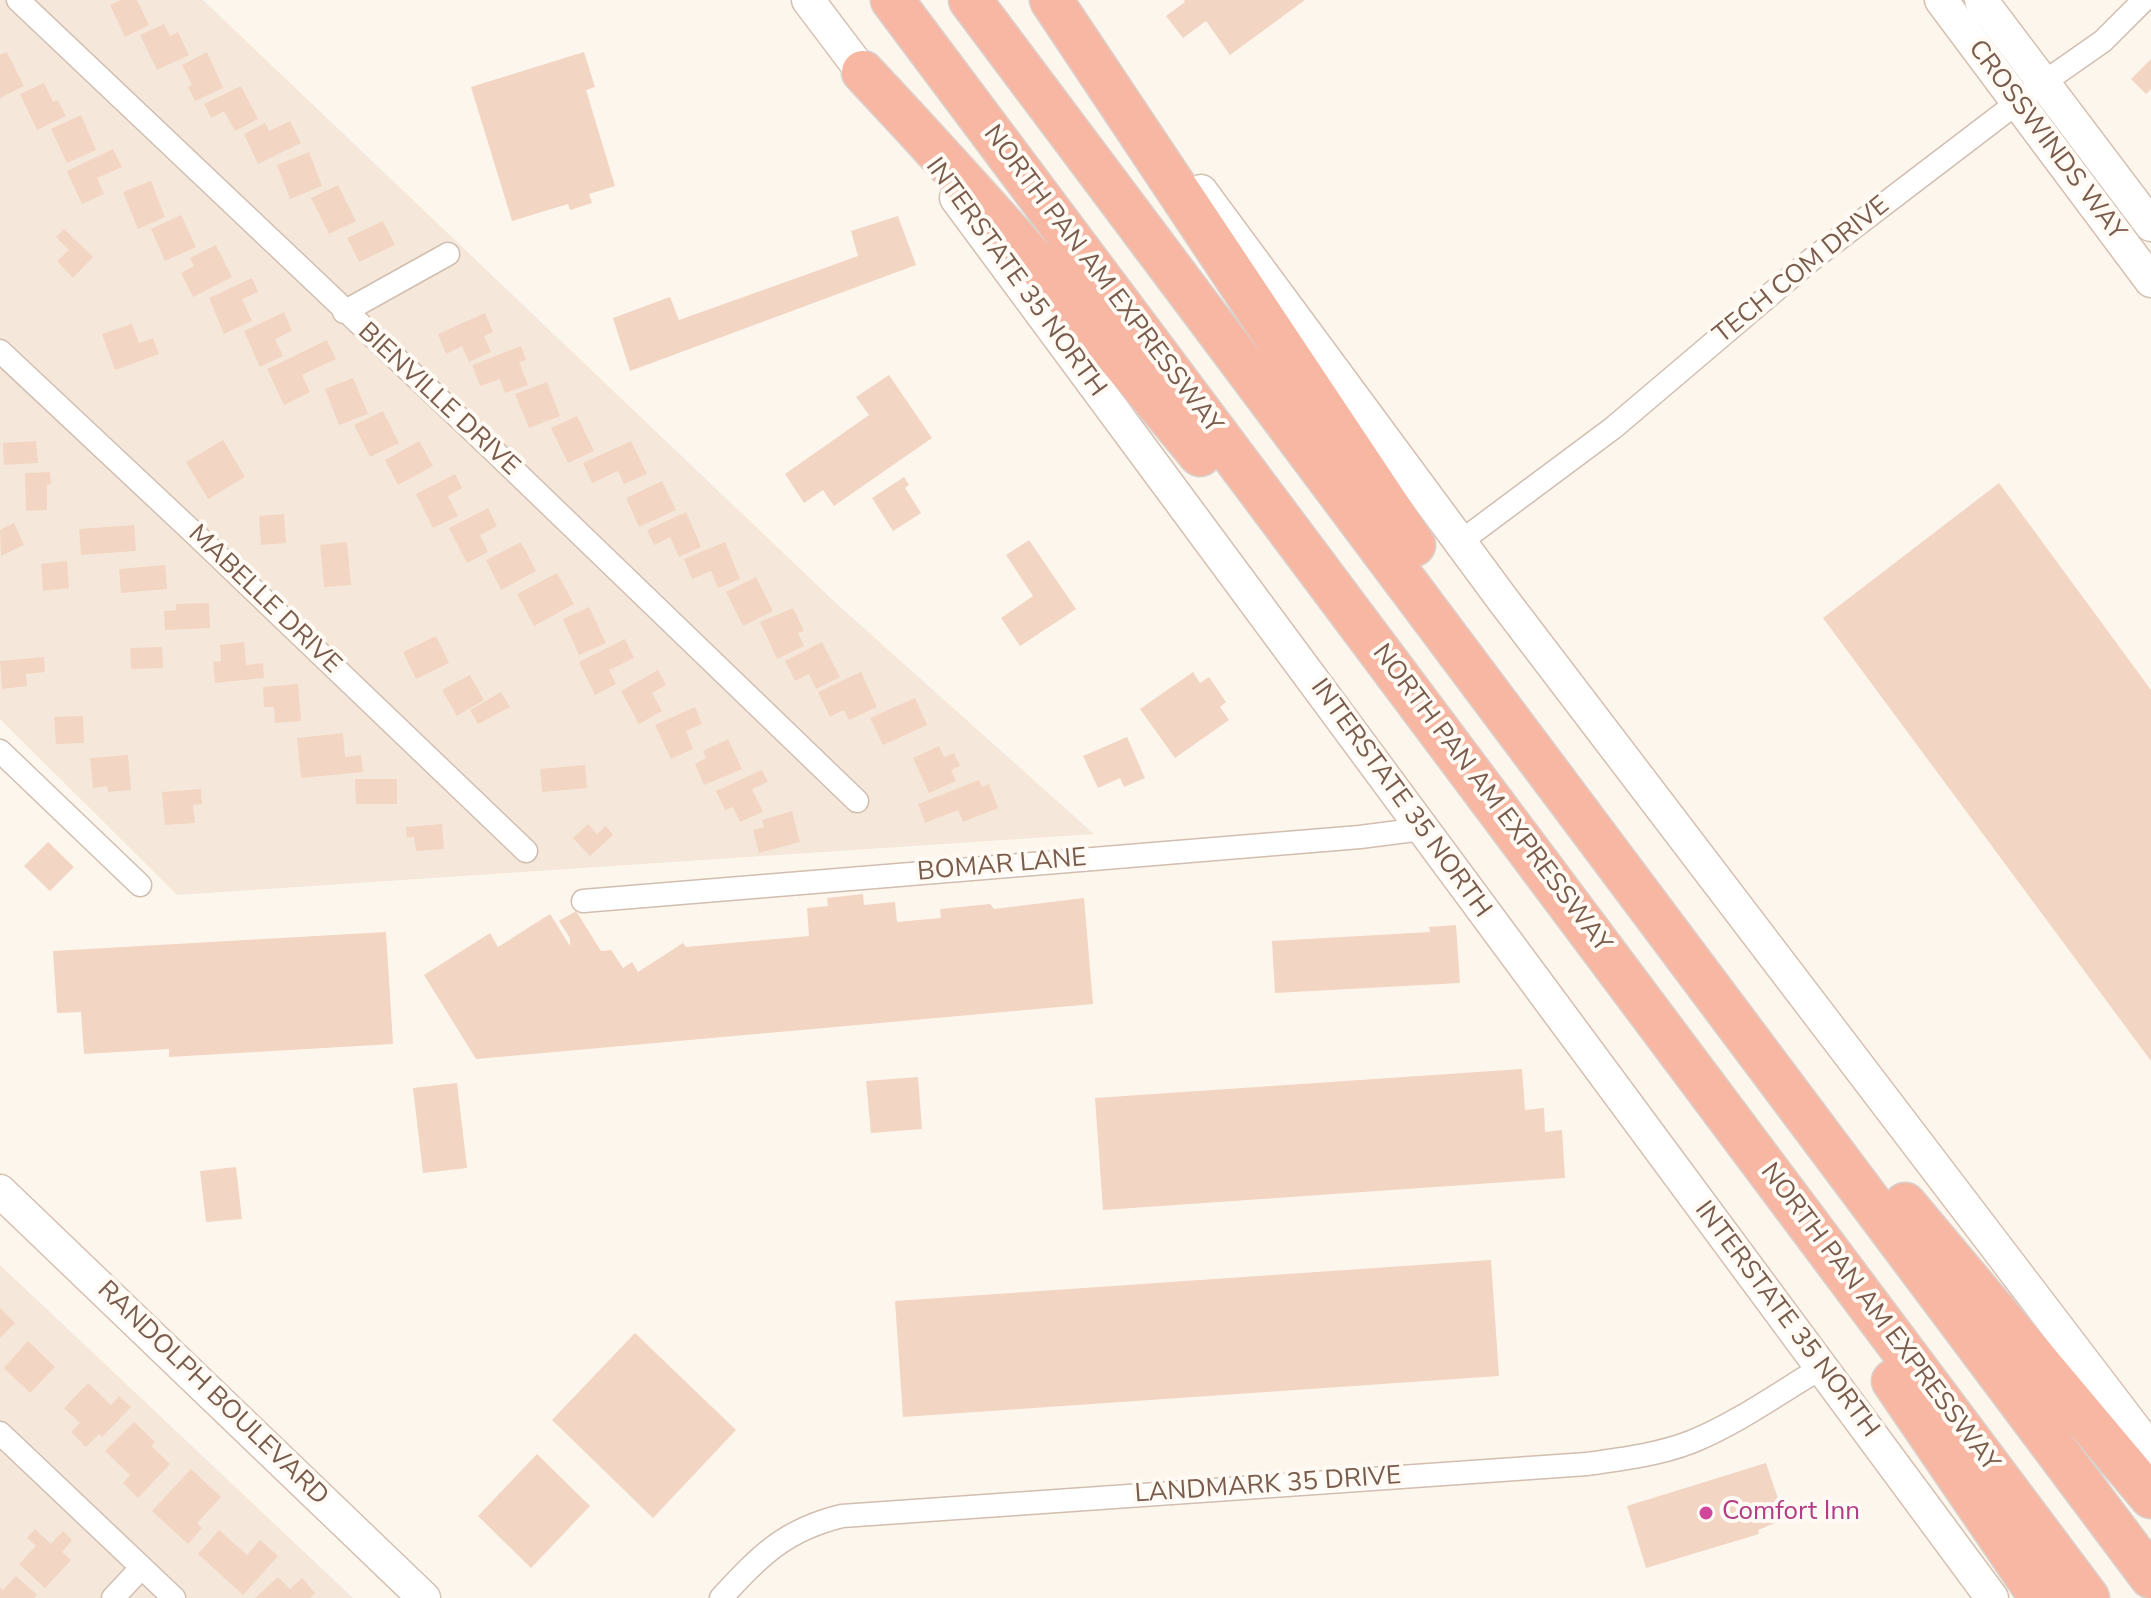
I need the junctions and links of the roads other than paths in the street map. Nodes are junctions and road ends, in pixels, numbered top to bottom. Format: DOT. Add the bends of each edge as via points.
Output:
graph roads {
  1 [pos="18,0"];
  2 [pos="808,0"];
  3 [pos="892,0"];
  4 [pos="970,0"];
  5 [pos="1051,0"];
  6 [pos="1060,0"];
  7 [pos="1941,0"];
  8 [pos="1981,0"];
  9 [pos="2144,0"];
  10 [pos="863,72"];
  11 [pos="2043,83"];
  12 [pos="2017,103"];
  13 [pos="2151,225"];
  14 [pos="448,254"];
  15 [pos="2151,281"];
  16 [pos="344,312"];
  17 [pos="0,351"];
  18 [pos="1460,542"];
  19 [pos="0,751"];
  20 [pos="857,801"];
  21 [pos="1422,829"];
  22 [pos="526,851"];
  23 [pos="1622,868"];
  24 [pos="140,885"];
  25 [pos="583,901"];
  26 [pos="1573,908"];
  27 [pos="1676,941"];
  28 [pos="0,1191"];
  29 [pos="1821,1368"];
  30 [pos="0,1433"];
  31 [pos="2151,1450"];
  32 [pos="2151,1497"];
  33 [pos="141,1568"];
  34 [pos="2151,1577"];
  35 [pos="113,1598"];
  36 [pos="174,1598"];
  37 [pos="424,1598"];
  38 [pos="721,1598"];
  39 [pos="1992,1598"];
  40 [pos="2041,1598"];
  41 [pos="2088,1598"];
  1 -- 16 [label="street, BIENVILLE DRIVE"];
  2 -- 10 [label="main road, INTERSTATE 35 NORTH"];
  3 -- 26 [label="highway, NORTH PAN AM EXPRESSWAY"];
  4 -- 23 [label="highway"];
  5 -- 23 [label="highway" via="1389,511 1571,759"];
  6 -- 18 [label="main road"];
  7 -- 12 [label="main road, CROSSWINDS WAY"];
  8 -- 11 [label="main road, CROSSWINDS WAY"];
  9 -- 11 [label="street, TECH COM DRIVE" via="2103,41"];
  10 -- 21 [label="main road, INTERSTATE 35 NORTH"];
  10 -- 26 [label="highway" via="1150,395 1375,685"];
  11 -- 12 [label="street, TECH COM DRIVE"];
  11 -- 13 [label="main road, CROSSWINDS WAY"];
  12 -- 15 [label="main road, CROSSWINDS WAY"];
  12 -- 18 [label="street, TECH COM DRIVE" via="1811,260 1613,428"];
  14 -- 16 [label="street"];
  16 -- 20 [label="street, BIENVILLE DRIVE"];
  17 -- 22 [label="street, MABELLE DRIVE"];
  18 -- 31 [label="main road"];
  19 -- 24 [label="street"];
  21 -- 25 [label="street, BOMAR LANE"];
  21 -- 29 [label="main road, INTERSTATE 35 NORTH"];
  23 -- 27 [label="highway"];
  26 -- 40 [label="highway" via="1736,1169 1874,1353"];
  26 -- 41 [label="highway, NORTH PAN AM EXPRESSWAY"];
  27 -- 32 [label="highway" via="1727,968 1892,1188"];
  27 -- 34 [label="highway"];
  28 -- 37 [label="main road, RANDOLPH BOULEVARD"];
  29 -- 38 [label="street, LANDMARK 35 DRIVE" via="1694,1440 1630,1458 842,1516 792,1534 763,1554"];
  29 -- 39 [label="main road, INTERSTATE 35 NORTH"];
  30 -- 33 [label="street"];
  33 -- 35 [label="street"];
  33 -- 36 [label="street"];
}
